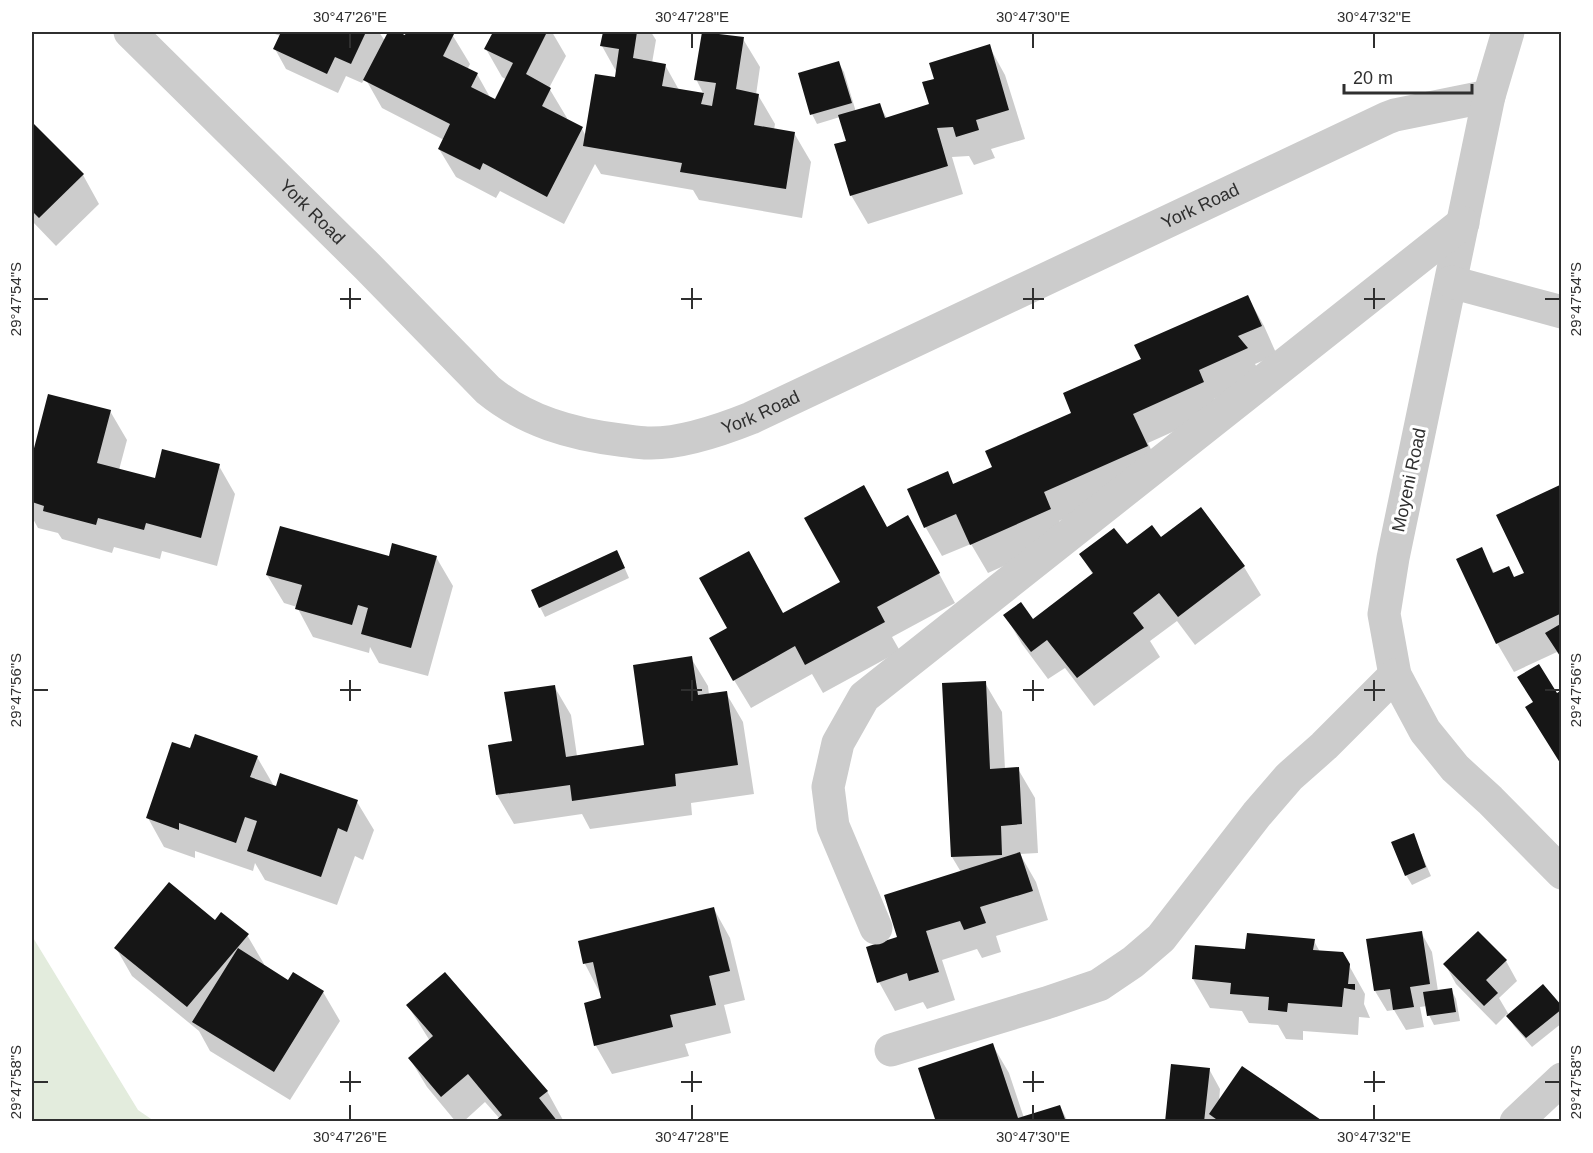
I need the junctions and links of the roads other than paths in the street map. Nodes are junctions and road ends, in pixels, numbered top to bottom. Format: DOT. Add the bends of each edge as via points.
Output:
graph roads {
  1 [pos="130,32"];
  2 [pos="1508,32"];
  3 [pos="1489,96"];
  4 [pos="1463,223"];
  5 [pos="1451,282"];
  6 [pos="1562,312"];
  7 [pos="1395,675"];
  8 [pos="1562,873"];
  9 [pos="876,928"];
  10 [pos="891,1050"];
  11 [pos="1562,1079"];
  12 [pos="1516,1122"];
  1 -- 3 [label="street, York Road" via="502,402 538,421 577,433 649,443 728,427 751,418 1395,115"];
  2 -- 3 [label="street, Moyeni Road"];
  3 -- 4 [label="street, Moyeni Road"];
  4 -- 5 [label="street, Moyeni Road"];
  4 -- 9 [label="street" via="864,698 838,743 828,787 833,826"];
  5 -- 6 [label="street"];
  5 -- 7 [label="street, Moyeni Road" via="1384,614"];
  7 -- 8 [label="street, Moyeni Road" via="1425,731 1455,768"];
  7 -- 10 [label="street" via="1289,777 1161,938 1133,962 1099,985"];
  11 -- 12 [label="street"];
}
